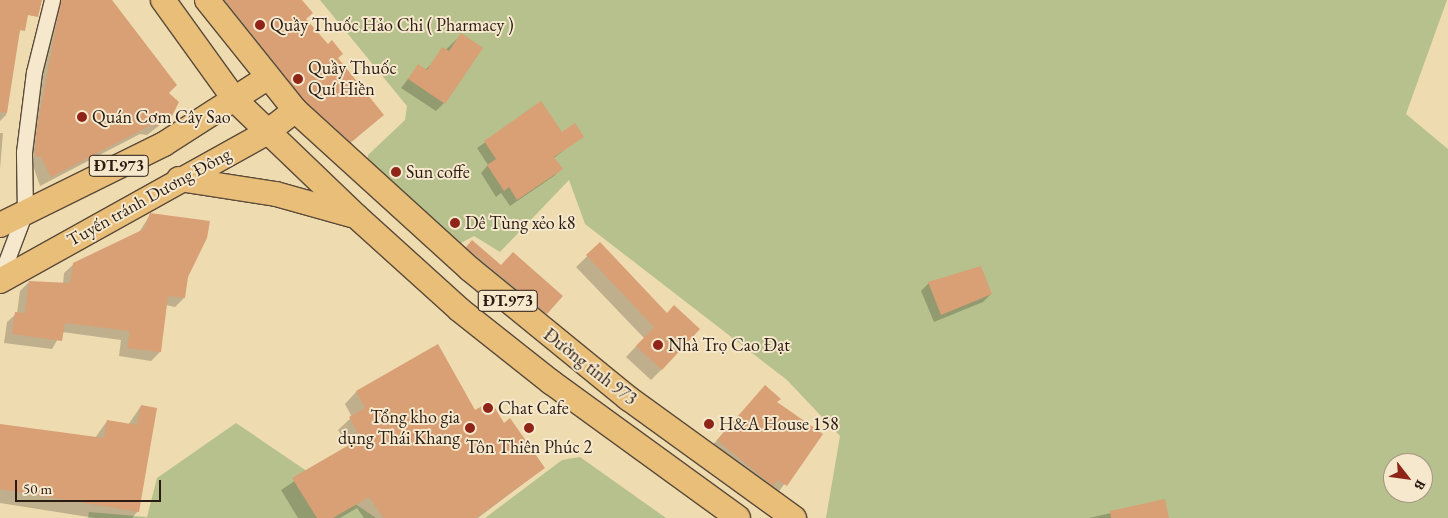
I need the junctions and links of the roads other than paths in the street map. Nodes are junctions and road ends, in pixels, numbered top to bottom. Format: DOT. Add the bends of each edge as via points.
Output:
graph roads {
  1 [pos="52,0"];
  2 [pos="163,0"];
  3 [pos="207,0"];
  4 [pos="267,78"];
  5 [pos="235,100"];
  6 [pos="295,110"];
  7 [pos="266,133"];
  8 [pos="179,180"];
  9 [pos="25,212"];
  10 [pos="356,216"];
  11 [pos="0,225"];
  12 [pos="0,279"];
  13 [pos="738,518"];
  14 [pos="794,518"];
  1 -- 9 [label="street" via="34,72 26,134"];
  2 -- 5 [label="main road, Đường tỉnh 973"];
  3 -- 4 [label="main road, Đường tỉnh 973"];
  4 -- 5 [label="main road, ĐT.973"];
  4 -- 6 [label="main road, Đường tỉnh 973 / ĐT.973"];
  5 -- 7 [label="main road, Đường tỉnh 973 / ĐT.973"];
  5 -- 9 [label="main road, ĐT.973" via="164,144"];
  6 -- 7 [label="main road, Tuyến tránh Dương Đông / ĐT.973"];
  6 -- 14 [label="main road, Đường tỉnh 973 / ĐT.973" via="547,334"];
  7 -- 8 [label="main road, Tuyến tránh Dương Đông / ĐT.973"];
  7 -- 10 [label="main road, Đường tỉnh 973 / ĐT.973"];
  8 -- 10 [label="main road, ĐT.973" via="276,194"];
  8 -- 12 [label="main road, Tuyến tránh Dương Đông / ĐT.973"];
  9 -- 11 [label="main road, ĐT.973"];
  9 -- 12 [label="street"];
  10 -- 13 [label="main road, Đường tỉnh 973 / ĐT.973" via="460,310 543,376"];
}
